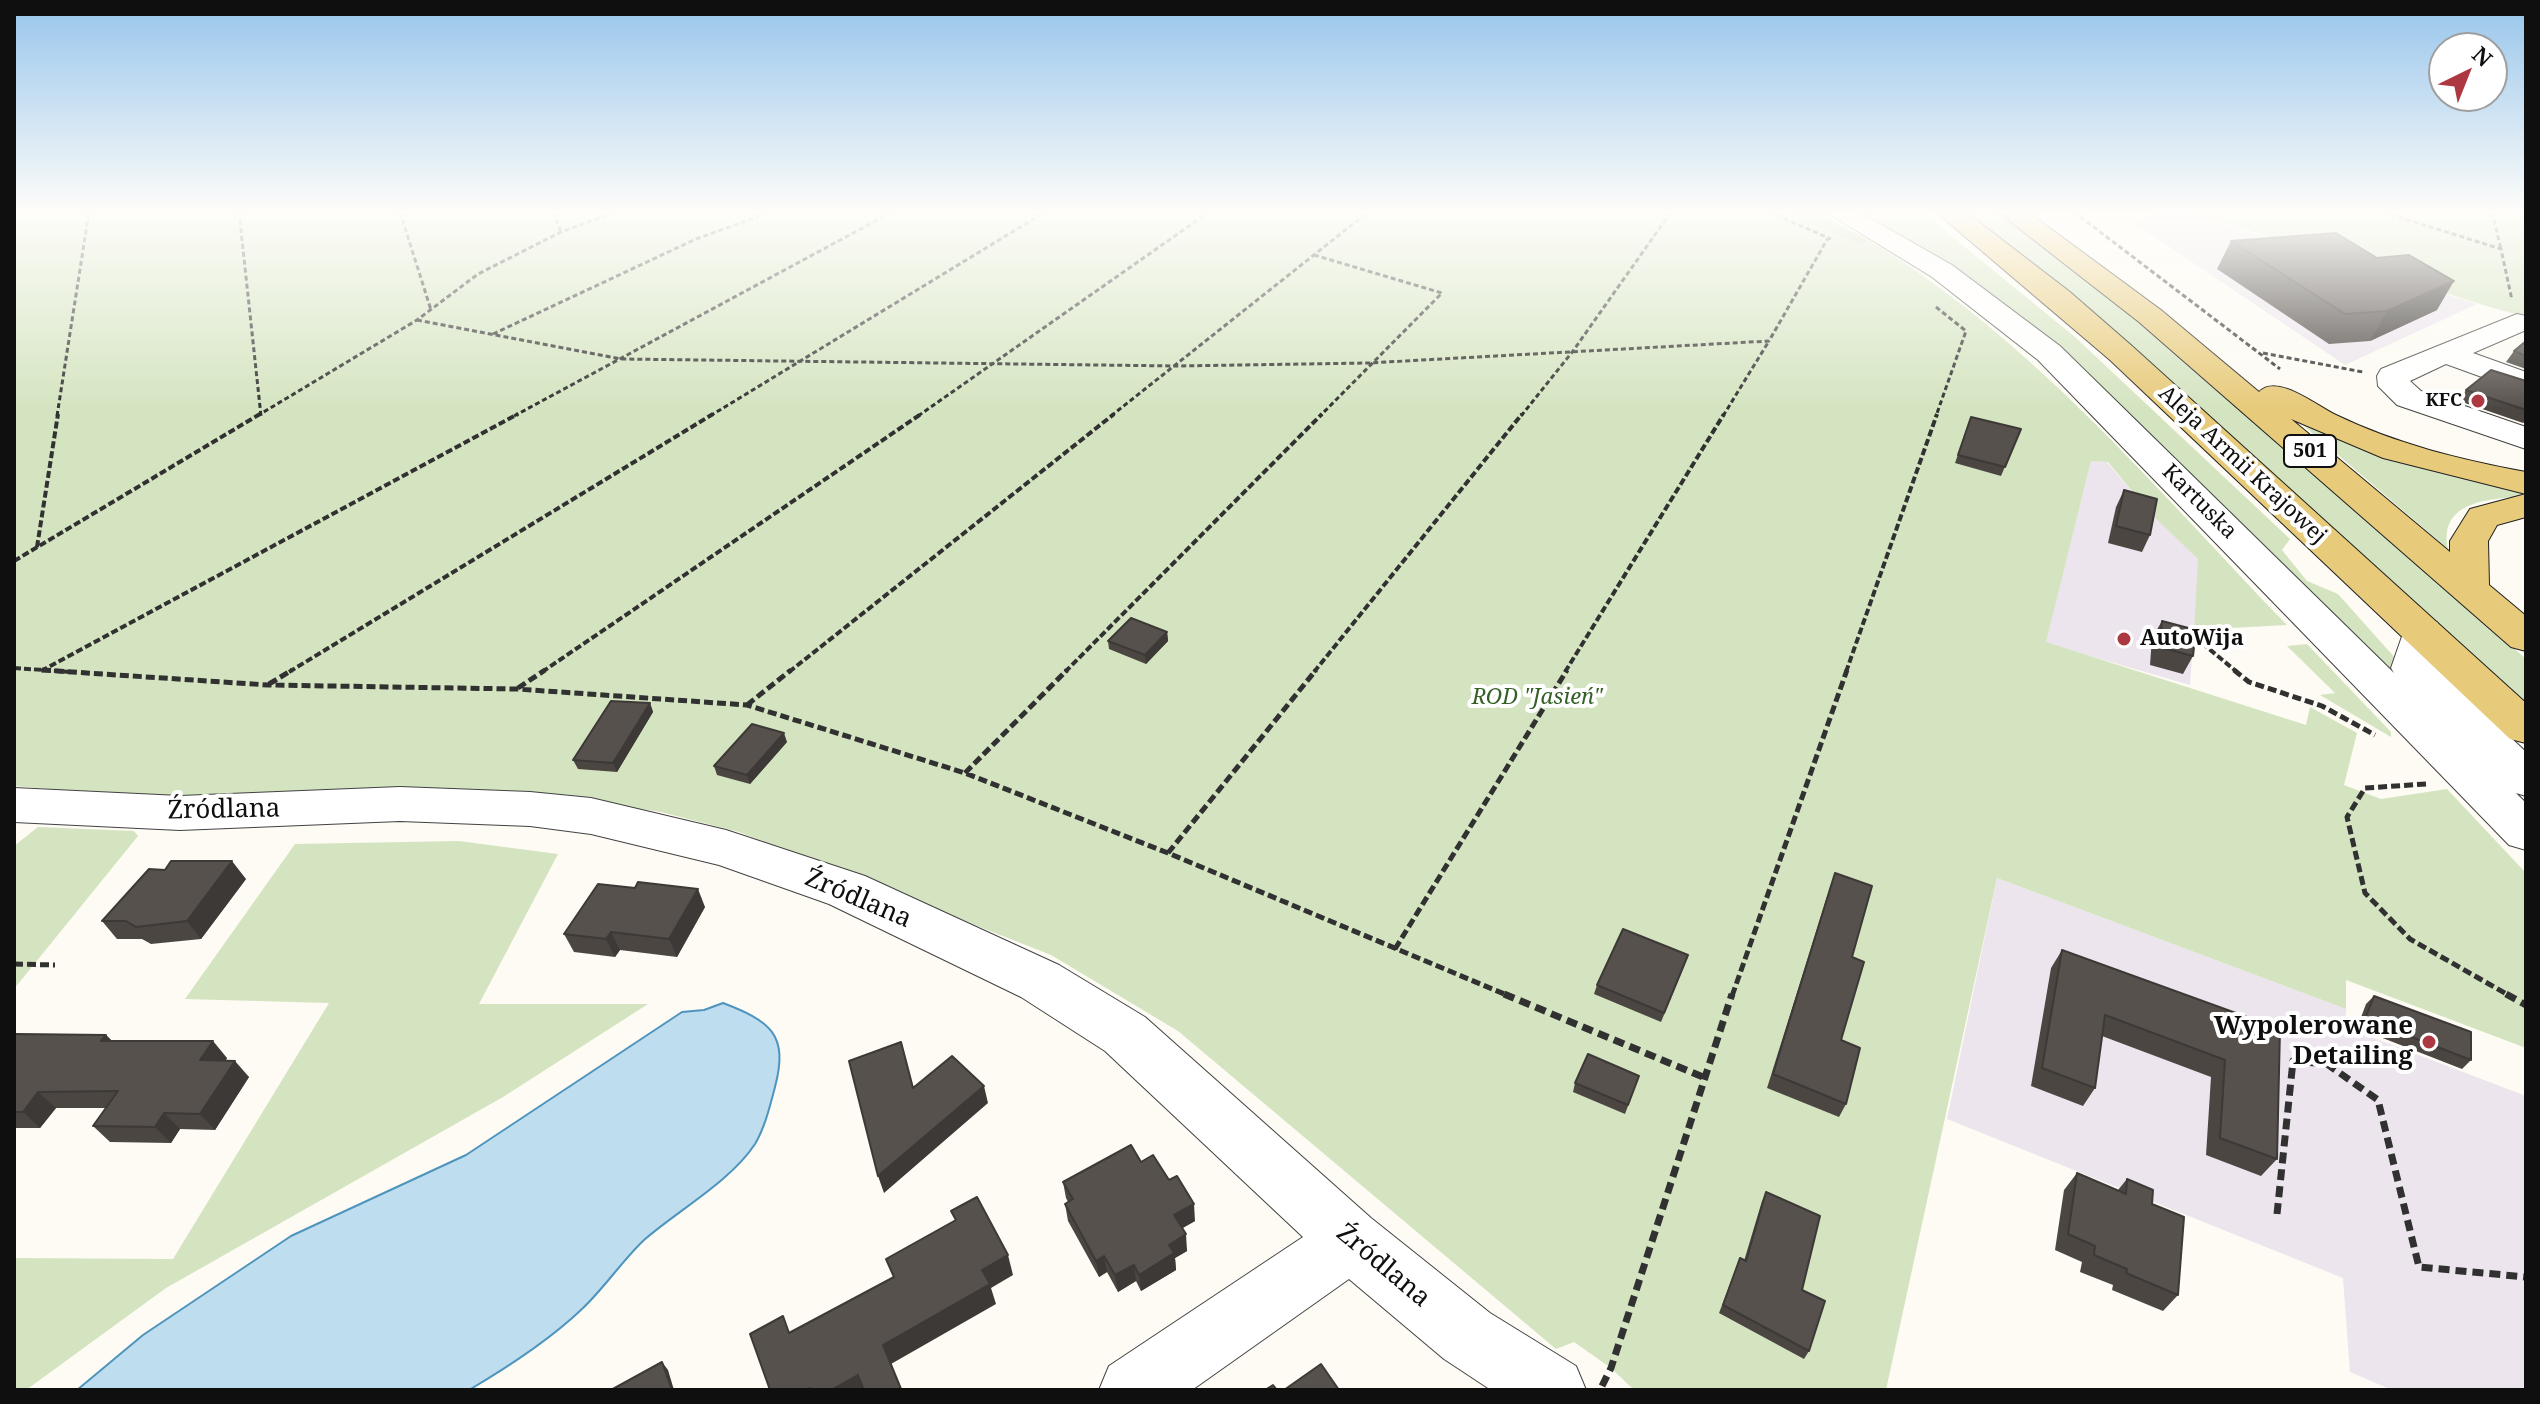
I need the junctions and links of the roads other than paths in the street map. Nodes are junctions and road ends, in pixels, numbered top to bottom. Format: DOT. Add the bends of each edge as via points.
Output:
graph roads {
  1 [pos="1951,278"];
  2 [pos="2033,278"];
  3 [pos="2099,278"];
  4 [pos="2473,311"];
  5 [pos="2150,316"];
  6 [pos="2519,318"];
  7 [pos="2445,353"];
  8 [pos="2526,383"];
  9 [pos="2526,439"];
  10 [pos="2526,483"];
  11 [pos="2526,505"];
  12 [pos="2469,587"];
  13 [pos="2422,631"];
  14 [pos="2526,638"];
  15 [pos="2526,728"];
  16 [pos="2526,779"];
  17 [pos="14,805"];
  18 [pos="2526,832"];
  19 [pos="1349,1239"];
  20 [pos="1133,1390"];
  21 [pos="1552,1390"];
  1 -- 18 [label="street, Kartuska" via="2049,353"];
  2 -- 13 [label="main road, Aleja Armii Krajowej / 501"];
  3 -- 5 [label="main road, 501"];
  4 -- 6 [label="street"];
  5 -- 10 [label="main road" via="2287,403 2356,438 2445,468"];
  5 -- 12 [label="main road, 501"];
  6 -- 7 [label="street"];
  7 -- 8 [label="street"];
  7 -- 9 [label="street" via="2393,376 2394,386 2409,398"];
  11 -- 12 [label="main road" via="2483,517 2469,541"];
  12 -- 14 [label="main road, 501"];
  13 -- 15 [label="main road, Aleja Armii Krajowej / 501"];
  13 -- 16 [label="street" via="2412,668"];
  17 -- 19 [label="street, Źródlana" via="180,813 400,804 530,809 591,816 726,848 847,890 1040,981 1125,1034"];
  19 -- 20 [label="street"];
  19 -- 21 [label="street, Źródlana" via="1467,1336"];
}
